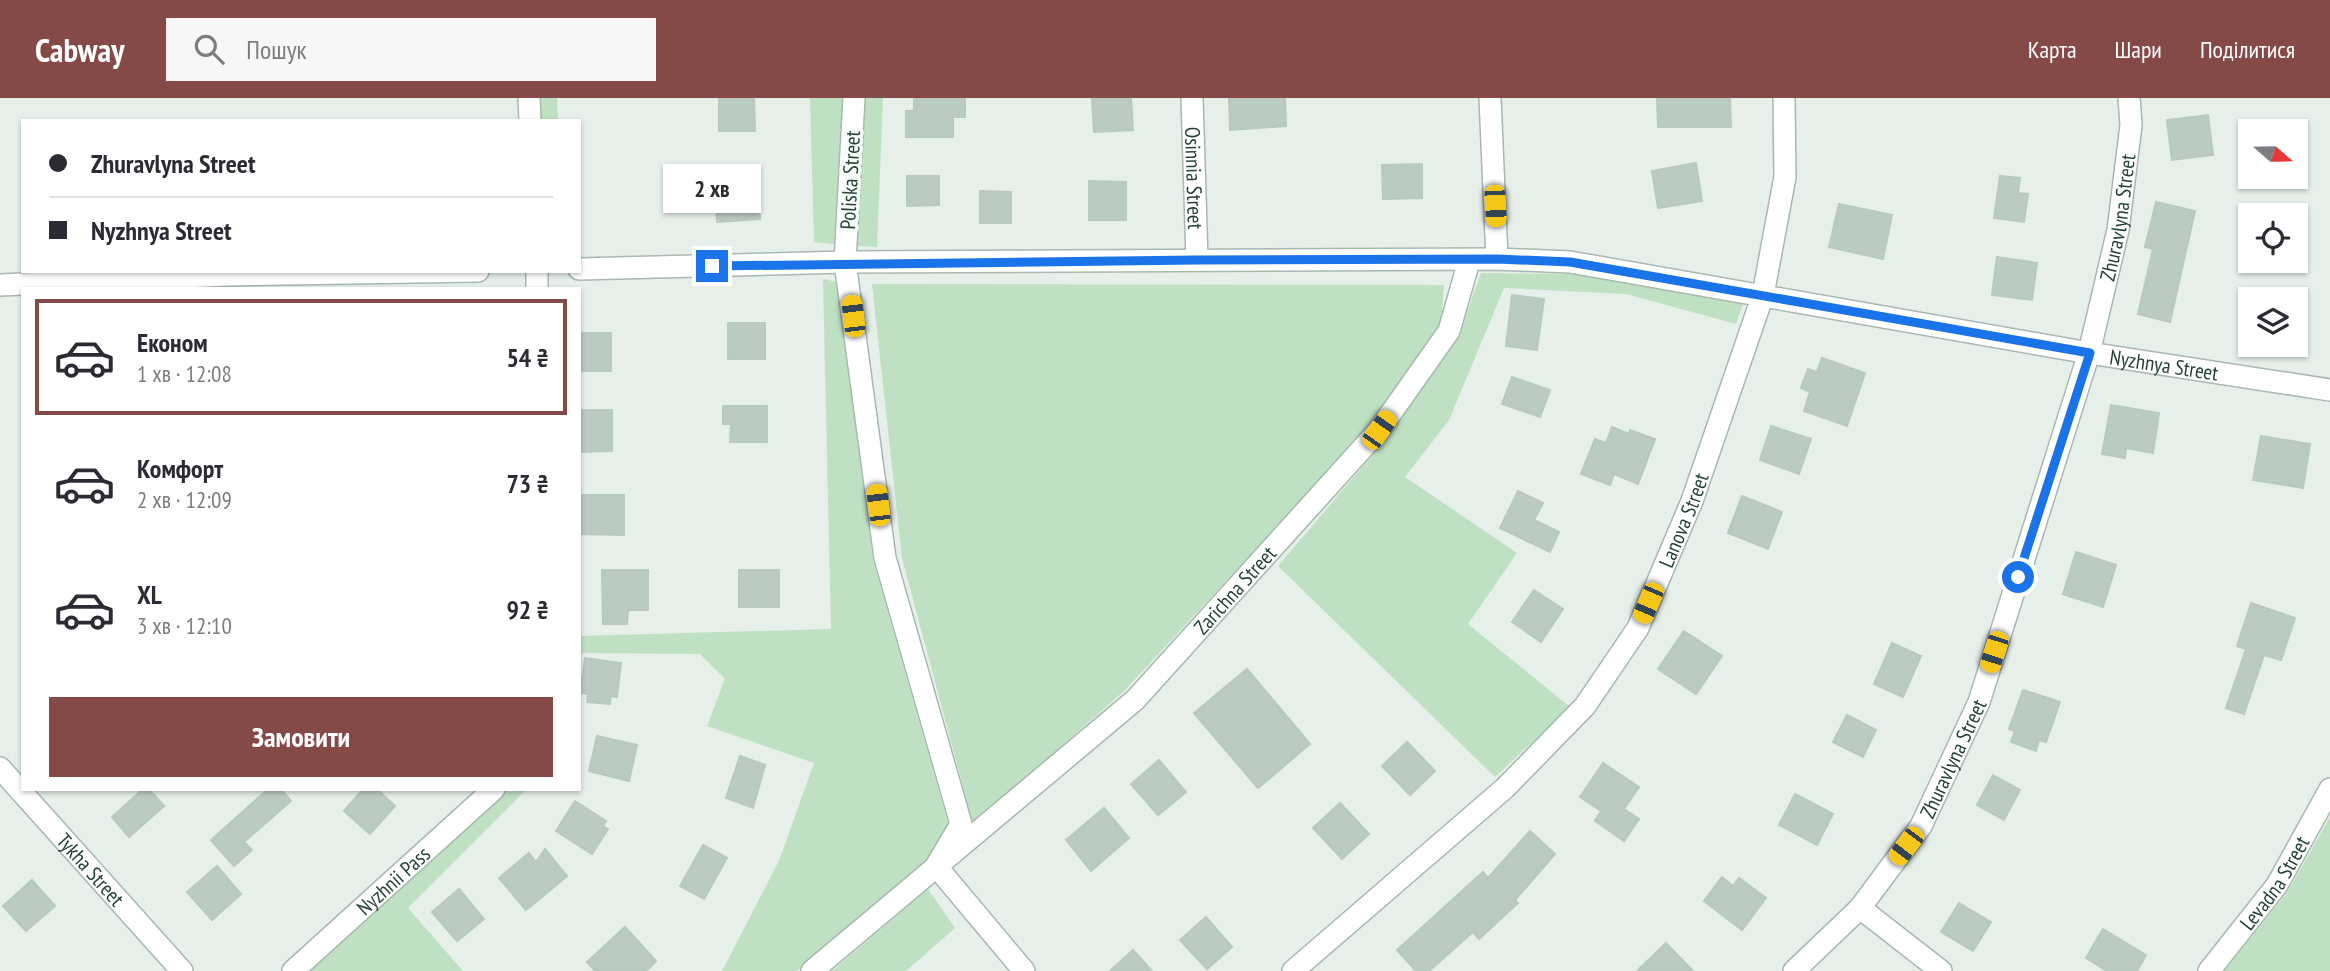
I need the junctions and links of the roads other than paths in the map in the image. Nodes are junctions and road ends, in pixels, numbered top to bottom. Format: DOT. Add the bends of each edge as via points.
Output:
graph roads {
  1 [pos="529,98"];
  2 [pos="854,98"];
  3 [pos="1192,98"];
  4 [pos="1490,98"];
  5 [pos="1784,98"];
  6 [pos="2129,98"];
  7 [pos="530,119"];
  8 [pos="1497,259"];
  9 [pos="1197,260"];
  10 [pos="1469,261"];
  11 [pos="845,262"];
  12 [pos="581,269"];
  13 [pos="433,273"];
  14 [pos="228,282"];
  15 [pos="0,285"];
  16 [pos="1763,295"];
  17 [pos="2090,353"];
  18 [pos="2330,390"];
  19 [pos="0,768"];
  20 [pos="21,786"];
  21 [pos="2330,789"];
  22 [pos="492,791"];
  23 [pos="29,793"];
  24 [pos="936,866"];
  25 [pos="1860,908"];
  26 [pos="182,971"];
  27 [pos="293,971"];
  28 [pos="812,971"];
  29 [pos="1024,971"];
  30 [pos="1293,971"];
  31 [pos="1794,971"];
  32 [pos="1941,971"];
  33 [pos="2209,971"];
  1 -- 7 [label="street"];
  2 -- 11 [label="street, Poliska Street"];
  3 -- 9 [label="street, Osinnia Street"];
  4 -- 8 [label="street"];
  5 -- 16 [label="street, Lanova Street" via="1785,177"];
  6 -- 17 [label="street, Zhuravlyna Street" via="2131,124 2118,230"];
  8 -- 10 [label="street, Nyzhnya Street"];
  8 -- 16 [label="street, Nyzhnya Street" via="1570,262"];
  9 -- 10 [label="street, Nyzhnya Street"];
  9 -- 11 [label="street, Nyzhnya Street"];
  10 -- 24 [label="street, Zarichna Street" via="1449,331 1379,430 1135,700"];
  11 -- 12 [label="street, Nyzhnya Street"];
  11 -- 24 [label="street, Zarichna Street" via="885,558 961,824"];
  13 -- 14 [label="street"];
  14 -- 15 [label="street"];
  16 -- 17 [label="street, Nyzhnya Street"];
  16 -- 30 [label="street, Lanova Street" via="1692,501 1638,628 1585,706 1505,788"];
  17 -- 18 [label="street, Nyzhnya Street"];
  17 -- 25 [label="street, Zhuravlyna Street" via="1979,702 1921,826"];
  19 -- 20 [label="street, Tykha Street"];
  21 -- 33 [label="street, Levadna Street" via="2277,885"];
  22 -- 27 [label="street, Nyzhnii Pass"];
  23 -- 26 [label="street, Tykha Street"];
  24 -- 28 [label="street, Zarichna Street"];
  24 -- 29 [label="street"];
  25 -- 31 [label="street, Zhuravlyna Street"];
  25 -- 32 [label="street"];
}
